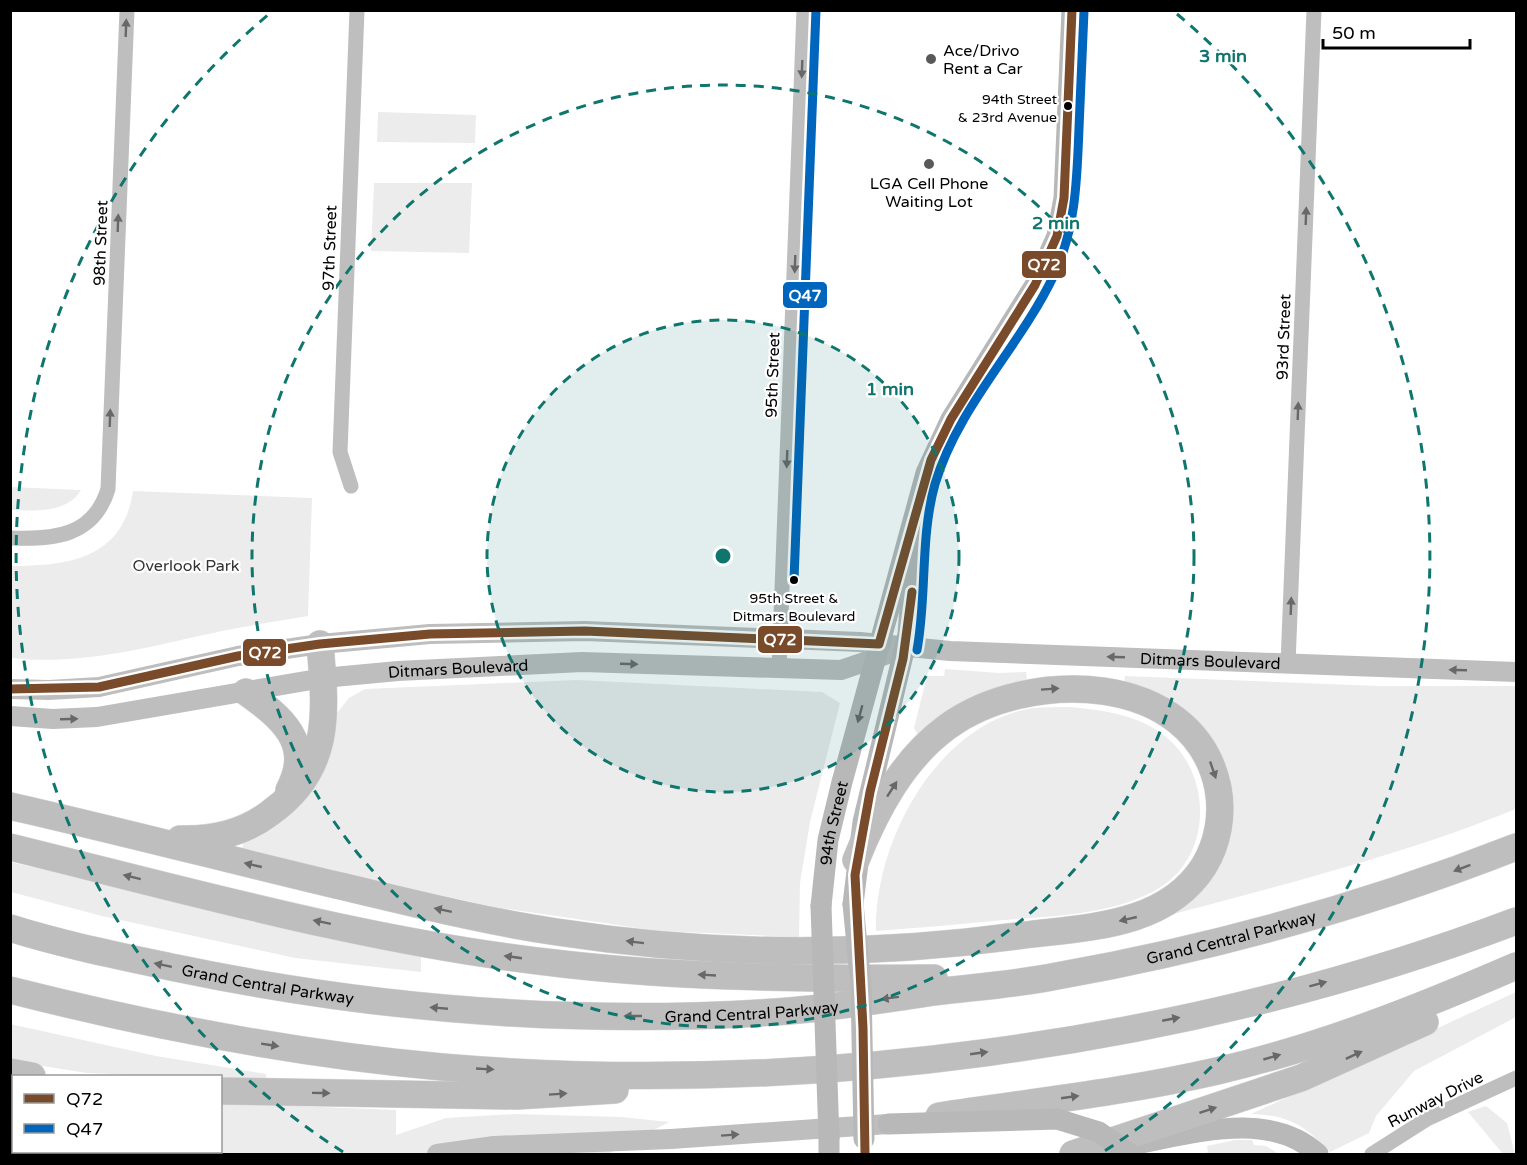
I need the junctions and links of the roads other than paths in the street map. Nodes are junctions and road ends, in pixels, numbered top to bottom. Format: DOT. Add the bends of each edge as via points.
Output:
graph roads {
  1 [pos="127,10"];
  2 [pos="357,10"];
  3 [pos="804,10"];
  4 [pos="1072,10"];
  5 [pos="1314,10"];
  6 [pos="351,486"];
  7 [pos="918,502"];
  8 [pos="10,538"];
  9 [pos="780,638"];
  10 [pos="320,644"];
  11 [pos="905,648"];
  12 [pos="877,651"];
  13 [pos="1288,664"];
  14 [pos="779,669"];
  15 [pos="1516,672"];
  16 [pos="323,678"];
  17 [pos="10,689"];
  18 [pos="246,692"];
  19 [pos="10,716"];
  20 [pos="20,809"];
  21 [pos="276,809"];
  22 [pos="10,847"];
  23 [pos="1516,847"];
  24 [pos="856,860"];
  25 [pos="1516,921"];
  26 [pos="10,928"];
  27 [pos="1516,966"];
  28 [pos="1516,975"];
  29 [pos="1053,977"];
  30 [pos="10,990"];
  31 [pos="921,1061"];
  32 [pos="1516,1078"];
  33 [pos="222,1091"];
  34 [pos="888,1124"];
  35 [pos="1264,1128"];
  36 [pos="671,1139"];
  37 [pos="829,1146"];
  38 [pos="865,1147"];
  39 [pos="1071,1154"];
  40 [pos="437,1155"];
  41 [pos="579,1155"];
  42 [pos="1130,1155"];
  43 [pos="1300,1155"];
  44 [pos="1318,1155"];
  45 [pos="1372,1155"];
  8 -- 1 [label="street, 98th Street, one-way" via="64,534 79,529 92,520 103,504 108,477"];
  2 -- 6 [label="street, 97th Street" via="340,452"];
  3 -- 9 [label="street, 95th Street, one-way"];
  4 -- 7 [label="main road, 94th Street" via="1064,198 1055,243 1031,293 943,433"];
  13 -- 5 [label="street, 93rd Street, one-way"];
  7 -- 11 [label="main road, 94th Street" via="911,619"];
  7 -- 12 [label="main road, 94th Street"];
  9 -- 10 [label="street, Ditmars Boulevard" via="554,631 430,634"];
  9 -- 12 [label="street, Ditmars Boulevard"];
  9 -- 14 [label="street, 95th Street"];
  10 -- 16 [label="highway"];
  10 -- 17 [label="street, Ditmars Boulevard" via="238,656 99,687"];
  11 -- 12 [label="street, Ditmars Boulevard"];
  13 -- 11 [label="street, Ditmars Boulevard, one-way"];
  11 -- 24 [label="main road, 94th Street"];
  12 -- 14 [label="street, Ditmars Boulevard" via="841,670"];
  12 -- 37 [label="main road, 94th Street, one-way, bridge" via="828,840 821,906"];
  15 -- 13 [label="street, Ditmars Boulevard, one-way"];
  16 -- 14 [label="street, Ditmars Boulevard, one-way" via="582,662"];
  16 -- 18 [label="street, Ditmars Boulevard"];
  16 -- 21 [label="highway" via="322,722 314,764 299,788"];
  19 -- 18 [label="street, Ditmars Boulevard, one-way" via="98,717"];
  18 -- 21 [label="highway" via="286,724 294,741 294,777"];
  20 -- 21 [label="highway" via="162,837 198,840 238,831"];
  24 -- 20 [label="highway, one-way" via="886,798 910,762 933,738 980,706 1029,691 1086,689 1154,708 1179,723 1200,744 1218,785 1219,825 1209,856 1190,884 1155,910 1123,920 1013,937 860,950 709,949 555,932 422,905"];
  29 -- 22 [label="highway, one-way" via="791,978 562,964 434,945 267,911"];
  23 -- 29 [label="highway, Grand Central Parkway, one-way" via="1425,881 1289,923 1151,958"];
  24 -- 38 [label="main road, 94th Street, bridge" via="854,904 861,986"];
  31 -- 25 [label="highway, one-way" via="1199,1014 1381,967"];
  29 -- 26 [label="highway, Grand Central Parkway, one-way" via="785,1011 638,1016 509,1013 422,1007 288,989 149,962"];
  34 -- 27 [label="highway, one-way, bridge" via="1127,1089 1215,1071 1346,1034"];
  39 -- 28 [label="highway, one-way" via="1301,1078 1400,1034"];
  30 -- 31 [label="highway, one-way" via="212,1036 443,1067 694,1075 836,1070"];
  33 -- 31 [label="highway, one-way" via="541,1095 769,1079"];
  32 -- 45 [label="street, Runway Drive" via="1427,1119"];
  36 -- 34 [label="street, one-way, bridge"];
  34 -- 42 [label="main road, bridge" via="1057,1119 1100,1132"];
  35 -- 39 [label="main road" via="1241,1127"];
  35 -- 43 [label="main road" via="1288,1141"];
  35 -- 44 [label="main road" via="1297,1139"];
  36 -- 40 [label="street" via="494,1146"];
  36 -- 41 [label="street"];
}
